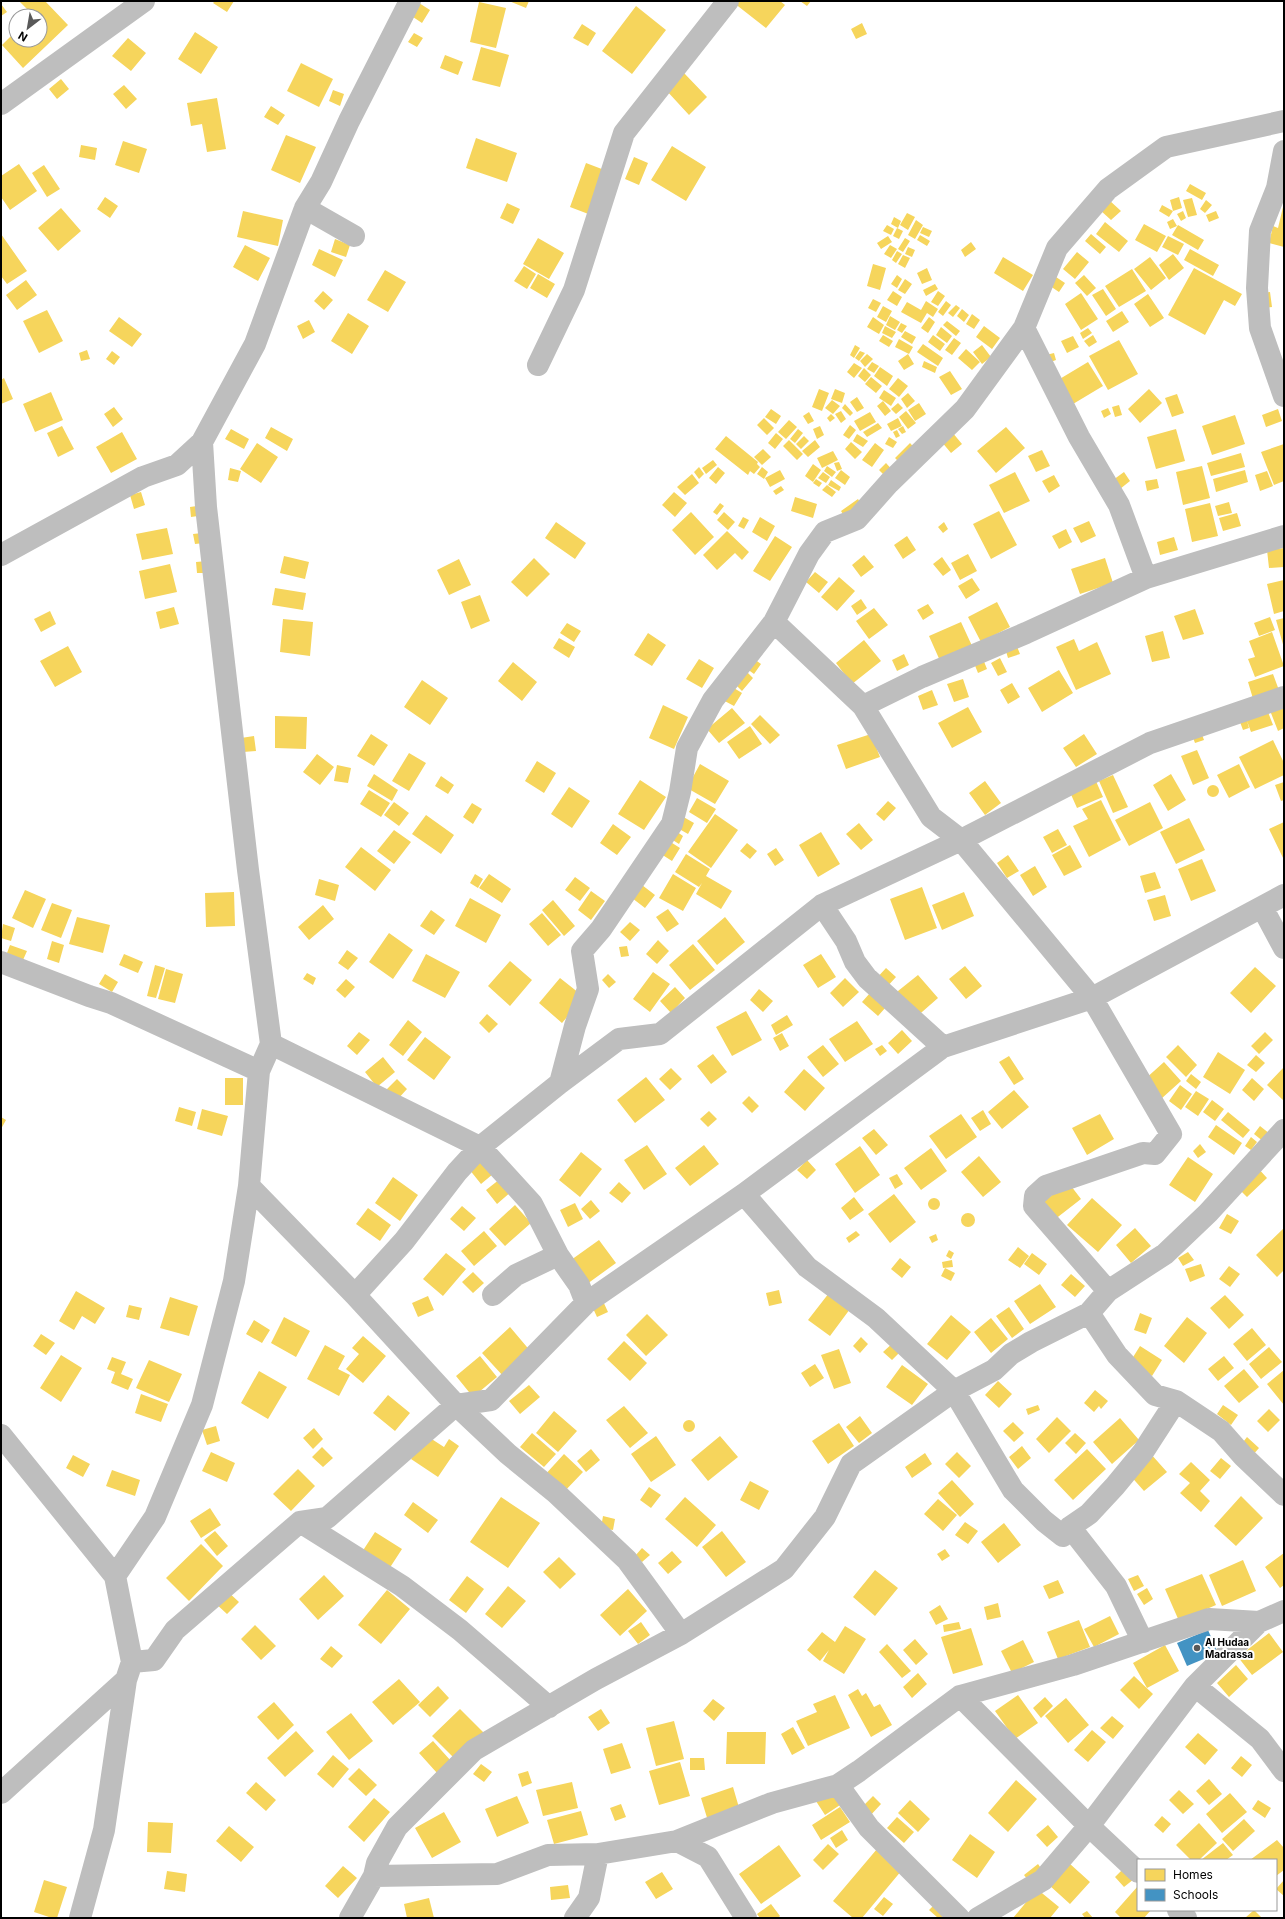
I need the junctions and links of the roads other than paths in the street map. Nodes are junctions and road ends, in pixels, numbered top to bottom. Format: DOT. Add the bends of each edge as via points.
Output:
graph roads {
  1 [pos="144,1"];
  2 [pos="410,1"];
  3 [pos="728,1"];
  4 [pos="1,104"];
  5 [pos="1284,121"];
  6 [pos="1284,151"];
  7 [pos="305,208"];
  8 [pos="354,236"];
  9 [pos="1024,328"];
  10 [pos="538,365"];
  11 [pos="1284,396"];
  12 [pos="202,442"];
  13 [pos="1284,536"];
  14 [pos="1,554"];
  15 [pos="1146,578"];
  16 [pos="774,622"];
  17 [pos="1284,697"];
  18 [pos="863,706"];
  19 [pos="961,840"];
  20 [pos="1284,895"];
  21 [pos="822,905"];
  22 [pos="1262,907"];
  23 [pos="1284,948"];
  24 [pos="1,962"];
  25 [pos="1092,998"];
  26 [pos="270,1044"];
  27 [pos="943,1047"];
  28 [pos="259,1071"];
  29 [pos="560,1083"];
  30 [pos="1284,1130"];
  31 [pos="480,1147"];
  32 [pos="249,1186"];
  33 [pos="744,1194"];
  34 [pos="558,1255"];
  35 [pos="1108,1290"];
  36 [pos="355,1295"];
  37 [pos="493,1295"];
  38 [pos="586,1303"];
  39 [pos="1089,1313"];
  40 [pos="954,1391"];
  41 [pos="1176,1402"];
  42 [pos="456,1405"];
  43 [pos="1,1436"];
  44 [pos="1284,1495"];
  45 [pos="300,1522"];
  46 [pos="1070,1527"];
  47 [pos="115,1576"];
  48 [pos="1284,1611"];
  49 [pos="1259,1622"];
  50 [pos="681,1634"];
  51 [pos="1143,1642"];
  52 [pos="129,1671"];
  53 [pos="1195,1686"];
  54 [pos="960,1696"];
  55 [pos="549,1707"];
  56 [pos="1284,1771"];
  57 [pos="838,1785"];
  58 [pos="1,1793"];
  59 [pos="1089,1826"];
  60 [pos="677,1841"];
  61 [pos="598,1854"];
  62 [pos="1137,1871"];
  63 [pos="374,1876"];
  64 [pos="80,1918"];
  65 [pos="350,1918"];
  66 [pos="575,1918"];
  67 [pos="746,1918"];
  68 [pos="959,1918"];
  69 [pos="978,1918"];
  1 -- 4 [label="street"];
  2 -- 7 [label="street" via="321,182"];
  3 -- 10 [label="street" via="624,133 574,290"];
  5 -- 9 [label="street" via="1166,147 1108,189 1057,248"];
  6 -- 11 [label="street" via="1277,188 1260,231 1257,288 1260,328"];
  7 -- 8 [label="street"];
  7 -- 12 [label="street" via="255,344"];
  9 -- 15 [label="street" via="1079,437 1119,505"];
  9 -- 16 [label="street" via="965,409 889,483 857,519 825,532 809,554"];
  12 -- 14 [label="street" via="178,465 143,477"];
  12 -- 26 [label="street" via="206,507"];
  13 -- 15 [label="street"];
  15 -- 18 [label="street" via="1026,634 922,677"];
  16 -- 18 [label="street"];
  16 -- 29 [label="street" via="713,700 687,748 672,824 601,929 582,951 588,989"];
  17 -- 19 [label="street" via="1150,743"];
  18 -- 19 [label="street" via="931,817"];
  19 -- 21 [label="street"];
  19 -- 25 [label="street"];
  20 -- 22 [label="street"];
  21 -- 27 [label="street" via="867,978"];
  21 -- 29 [label="street" via="660,1034 619,1039"];
  22 -- 23 [label="street"];
  22 -- 25 [label="street"];
  24 -- 28 [label="street" via="111,1003"];
  25 -- 27 [label="street"];
  25 -- 35 [label="street" via="1171,1134 1155,1154 1143,1153 1046,1186 1035,1196 1034,1206"];
  26 -- 28 [label="street"];
  26 -- 31 [label="street"];
  27 -- 33 [label="street"];
  28 -- 32 [label="street"];
  29 -- 31 [label="street"];
  30 -- 35 [label="street" via="1208,1213 1165,1254"];
  31 -- 34 [label="street" via="532,1204"];
  31 -- 36 [label="street" via="457,1172 404,1241"];
  32 -- 36 [label="street"];
  32 -- 47 [label="street" via="234,1281 202,1405 155,1517"];
  33 -- 38 [label="street"];
  33 -- 40 [label="street" via="807,1267 876,1318"];
  34 -- 37 [label="street" via="516,1275"];
  34 -- 38 [label="street" via="579,1285"];
  35 -- 39 [label="street"];
  36 -- 42 [label="street"];
  38 -- 42 [label="street" via="491,1400"];
  39 -- 40 [label="street" via="1010,1354 994,1370"];
  39 -- 41 [label="street" via="1117,1355 1155,1395"];
  40 -- 46 [label="street" via="1013,1490 1063,1536"];
  40 -- 50 [label="street" via="851,1464 825,1517 784,1569"];
  41 -- 44 [label="street" via="1222,1431 1243,1456"];
  41 -- 46 [label="street" via="1143,1452 1116,1486 1090,1514"];
  42 -- 45 [label="street" via="328,1518"];
  42 -- 50 [label="street" via="627,1560"];
  43 -- 47 [label="street"];
  45 -- 52 [label="street" via="175,1630 154,1660"];
  45 -- 55 [label="street" via="402,1586 460,1630"];
  46 -- 51 [label="street" via="1116,1586"];
  47 -- 52 [label="street"];
  48 -- 49 [label="street"];
  49 -- 51 [label="street" via="1209,1619"];
  49 -- 53 [label="street"];
  50 -- 55 [label="street"];
  51 -- 54 [label="street" via="1073,1665"];
  52 -- 58 [label="street"];
  52 -- 64 [label="street" via="104,1830"];
  53 -- 56 [label="street" via="1260,1739"];
  53 -- 59 [label="street"];
  54 -- 57 [label="street"];
  54 -- 59 [label="street"];
  55 -- 63 [label="street" via="474,1750 397,1827 377,1863"];
  57 -- 60 [label="street" via="772,1803"];
  57 -- 68 [label="street" via="869,1828"];
  59 -- 62 [label="street"];
  59 -- 69 [label="street" via="1043,1880"];
  60 -- 61 [label="street"];
  60 -- 67 [label="street" via="708,1857"];
  61 -- 63 [label="street" via="548,1855 497,1874"];
  61 -- 66 [label="street" via="589,1898"];
  63 -- 65 [label="street"];
}
